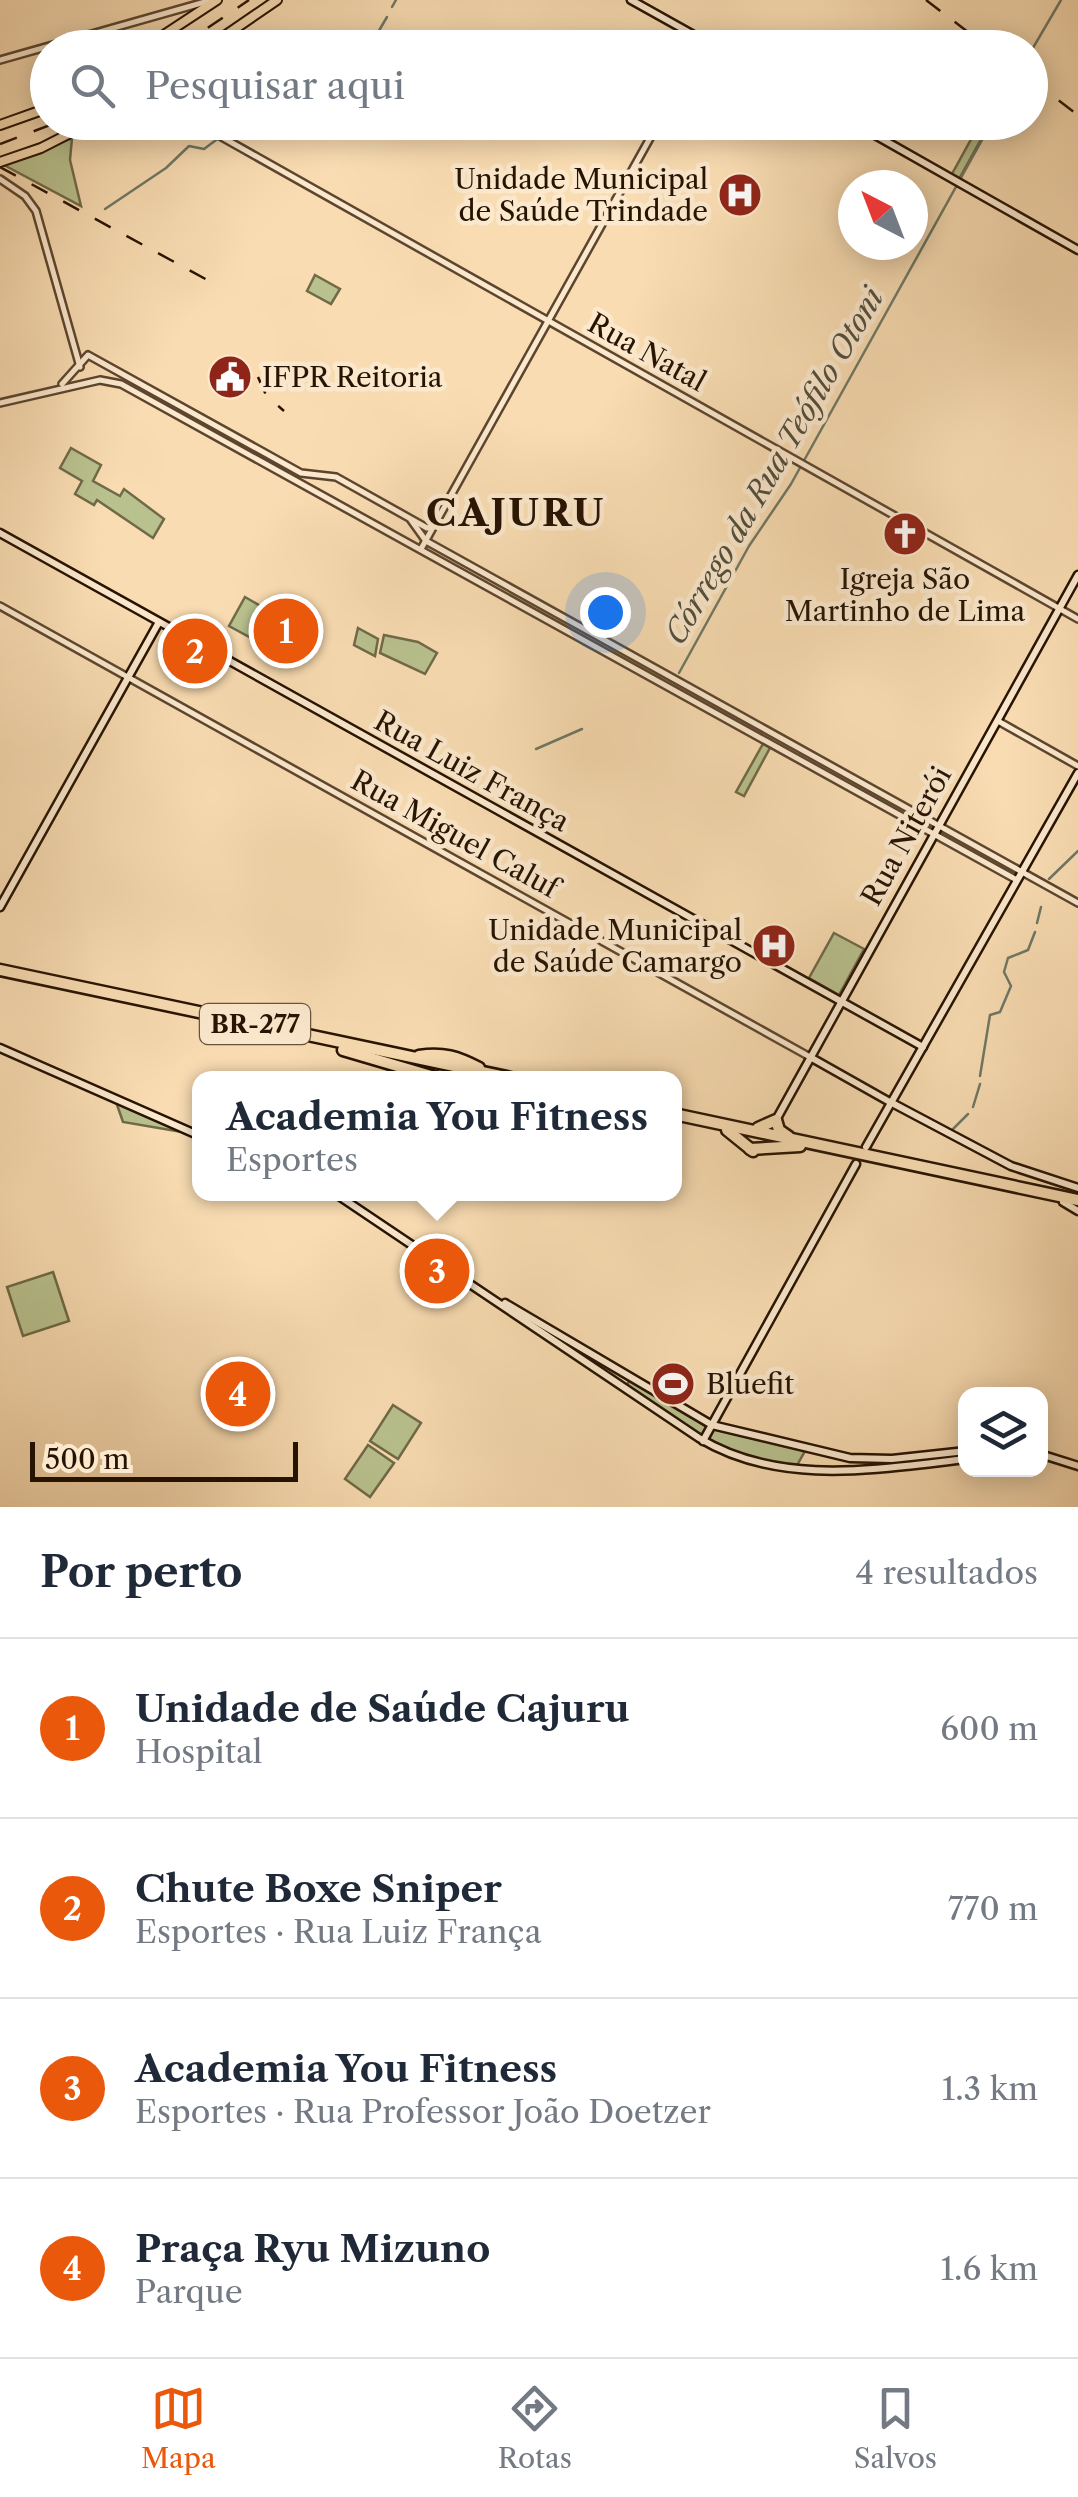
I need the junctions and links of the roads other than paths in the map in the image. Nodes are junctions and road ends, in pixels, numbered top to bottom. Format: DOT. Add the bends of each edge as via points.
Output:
graph roads {
  1 [pos="215,0"];
  2 [pos="277,0"];
  3 [pos="631,0"];
  4 [pos="108,30"];
  5 [pos="171,30"];
  6 [pos="233,30"];
  7 [pos="679,30"];
  8 [pos="30,52"];
  9 [pos="0,60"];
  10 [pos="30,114"];
  11 [pos="0,125"];
  12 [pos="57,140"];
  13 [pos="227,140"];
  14 [pos="649,140"];
  15 [pos="884,140"];
  16 [pos="0,162"];
  17 [pos="0,179"];
  18 [pos="1078,250"];
  19 [pos="548,320"];
  20 [pos="86,357"];
  21 [pos="80,367"];
  22 [pos="74,380"];
  23 [pos="56,387"];
  24 [pos="66,396"];
  25 [pos="0,403"];
  26 [pos="321,474"];
  27 [pos="308,487"];
  28 [pos="412,520"];
  29 [pos="434,527"];
  30 [pos="0,533"];
  31 [pos="423,545"];
  32 [pos="1078,575"];
  33 [pos="0,606"];
  34 [pos="1059,609"];
  35 [pos="1078,619"];
  36 [pos="160,622"];
  37 [pos="128,678"];
  38 [pos="997,721"];
  39 [pos="1078,769"];
  40 [pos="935,830"];
  41 [pos="1018,877"];
  42 [pos="1078,902"];
  43 [pos="1,903"];
  44 [pos="2,975"];
  45 [pos="841,1001"];
  46 [pos="923,1047"];
  47 [pos="0,1048"];
  48 [pos="343,1050"];
  49 [pos="810,1057"];
  50 [pos="414,1071"];
  51 [pos="444,1071"];
  52 [pos="489,1071"];
  53 [pos="891,1102"];
  54 [pos="682,1118"];
  55 [pos="682,1118"];
  56 [pos="776,1120"];
  57 [pos="727,1130"];
  58 [pos="748,1130"];
  59 [pos="192,1132"];
  60 [pos="797,1143"];
  61 [pos="866,1147"];
  62 [pos="856,1164"];
  63 [pos="1063,1199"];
  64 [pos="1078,1199"];
  65 [pos="346,1201"];
  66 [pos="478,1289"];
  67 [pos="712,1425"];
  68 [pos="703,1441"];
  69 [pos="958,1452"];
  70 [pos="1048,1457"];
  71 [pos="958,1460"];
  72 [pos="1078,1466"];
  1 -- 4 [label="street"];
  1 -- 5 [label="main road"];
  2 -- 6 [label="main road"];
  3 -- 7 [label="main road"];
  8 -- 9 [label="street"];
  10 -- 11 [label="main road"];
  12 -- 16 [label="main road"];
  13 -- 19 [label="street, Rua Natal"];
  14 -- 19 [label="street"];
  15 -- 18 [label="main road"];
  17 -- 21 [label="street" via="36,211"];
  19 -- 29 [label="street"];
  19 -- 34 [label="street, Rua Natal"];
  20 -- 21 [label="street"];
  20 -- 22 [label="street"];
  20 -- 26 [label="street" via="300,473"];
  21 -- 22 [label="street"];
  22 -- 23 [label="street"];
  22 -- 27 [label="street" via="111,380"];
  23 -- 24 [label="street"];
  23 -- 25 [label="street"];
  26 -- 27 [label="street"];
  26 -- 28 [label="street"];
  27 -- 31 [label="street"];
  28 -- 29 [label="street"];
  28 -- 31 [label="street"];
  29 -- 31 [label="street"];
  30 -- 36 [label="main road, Rua Luiz França"];
  31 -- 40 [label="street"];
  32 -- 34 [label="main road, Rua Niterói"];
  33 -- 37 [label="street, Rua Miguel Caluf"];
  34 -- 35 [label="street, Rua Natal"];
  34 -- 38 [label="main road, Rua Niterói"];
  36 -- 37 [label="main road"];
  36 -- 45 [label="main road, Rua Luiz França"];
  37 -- 43 [label="main road"];
  37 -- 49 [label="street, Rua Miguel Caluf"];
  38 -- 39 [label="street"];
  38 -- 40 [label="main road, Rua Niterói"];
  39 -- 41 [label="main road"];
  40 -- 41 [label="street"];
  40 -- 45 [label="main road, Rua Niterói"];
  41 -- 42 [label="street"];
  41 -- 46 [label="main road"];
  44 -- 48 [label="highway, BR-277" via="210,1020 218,1032 231,1024"];
  44 -- 52 [label="highway, BR-277" via="381,1052 449,1055"];
  45 -- 46 [label="main road, Rua Luiz França"];
  45 -- 49 [label="main road, Rua Niterói"];
  46 -- 53 [label="main road"];
  47 -- 59 [label="main road"];
  48 -- 50 [label="highway"];
  48 -- 51 [label="highway, BR-277"];
  49 -- 53 [label="main road, Rua Miguel Caluf"];
  49 -- 56 [label="main road, Rua Niterói"];
  53 -- 61 [label="main road"];
  53 -- 64 [label="main road, Rua Miguel Caluf"];
  54 -- 58 [label="highway"];
  55 -- 57 [label="highway"];
  56 -- 58 [label="highway"];
  56 -- 60 [label="highway"];
  57 -- 60 [label="highway"];
  57 -- 60 [label="highway" via="758,1150"];
  58 -- 60 [label="highway"];
  60 -- 63 [label="highway"];
  62 -- 67 [label="main road"];
  63 -- 64 [label="highway"];
  63 -- 64 [label="main road"];
  65 -- 66 [label="main road"];
  66 -- 67 [label="main road"];
  66 -- 68 [label="main road"];
  67 -- 68 [label="main road"];
  67 -- 69 [label="main road" via="857,1459"];
  68 -- 71 [label="main road" via="747,1462 809,1471"];
  70 -- 72 [label="main road"];
}
